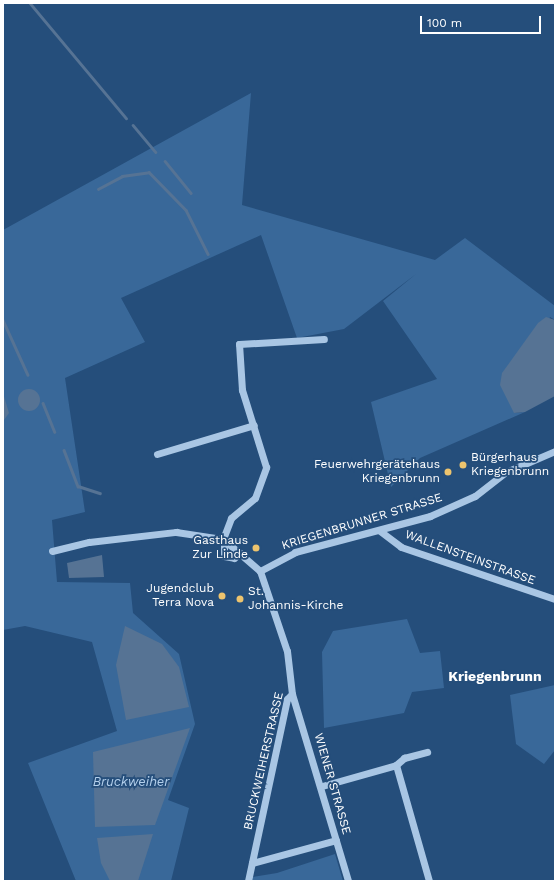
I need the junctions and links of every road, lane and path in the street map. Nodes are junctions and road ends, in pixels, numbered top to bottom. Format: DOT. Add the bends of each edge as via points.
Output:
graph roads {
  1 [pos="324,339"];
  2 [pos="254,425"];
  3 [pos="555,451"];
  4 [pos="157,454"];
  5 [pos="380,531"];
  6 [pos="223,539"];
  7 [pos="52,551"];
  8 [pos="240,553"];
  9 [pos="260,571"];
  10 [pos="555,599"];
  11 [pos="292,694"];
  12 [pos="427,752"];
  13 [pos="396,765"];
  14 [pos="322,786"];
  15 [pos="336,840"];
  16 [pos="252,864"];
  17 [pos="248,881"];
  18 [pos="348,881"];
  19 [pos="429,881"];
  1 -- 2 [label="street" via="240,344 242,390"];
  2 -- 4 [label="street"];
  2 -- 6 [label="street" via="266,467 261,486 255,498 231,518"];
  3 -- 5 [label="street, KRIEGENBRUNNER STRASSE" via="506,472 475,496 452,507"];
  5 -- 9 [label="street, KRIEGENBRUNNER STRASSE" via="295,552"];
  5 -- 10 [label="street, WALLENSTEINSTRASSE" via="401,547"];
  6 -- 7 [label="street" via="176,532 89,542"];
  6 -- 8 [label="street"];
  6 -- 8 [label="street" via="224,556 234,558"];
  8 -- 9 [label="street"];
  9 -- 11 [label="street, BRUCKWEIHERSTRASSE" via="287,651"];
  11 -- 14 [label="street, WIENER STRASSE"];
  11 -- 16 [label="street, BRUCKWEIHERSTRASSE" via="287,699"];
  12 -- 13 [label="street" via="404,758"];
  13 -- 14 [label="street"];
  13 -- 19 [label="street"];
  14 -- 15 [label="street, WIENER STRASSE"];
  15 -- 16 [label="street"];
  15 -- 18 [label="street, WIENER STRASSE"];
  16 -- 17 [label="street, BRUCKWEIHERSTRASSE"];
}
